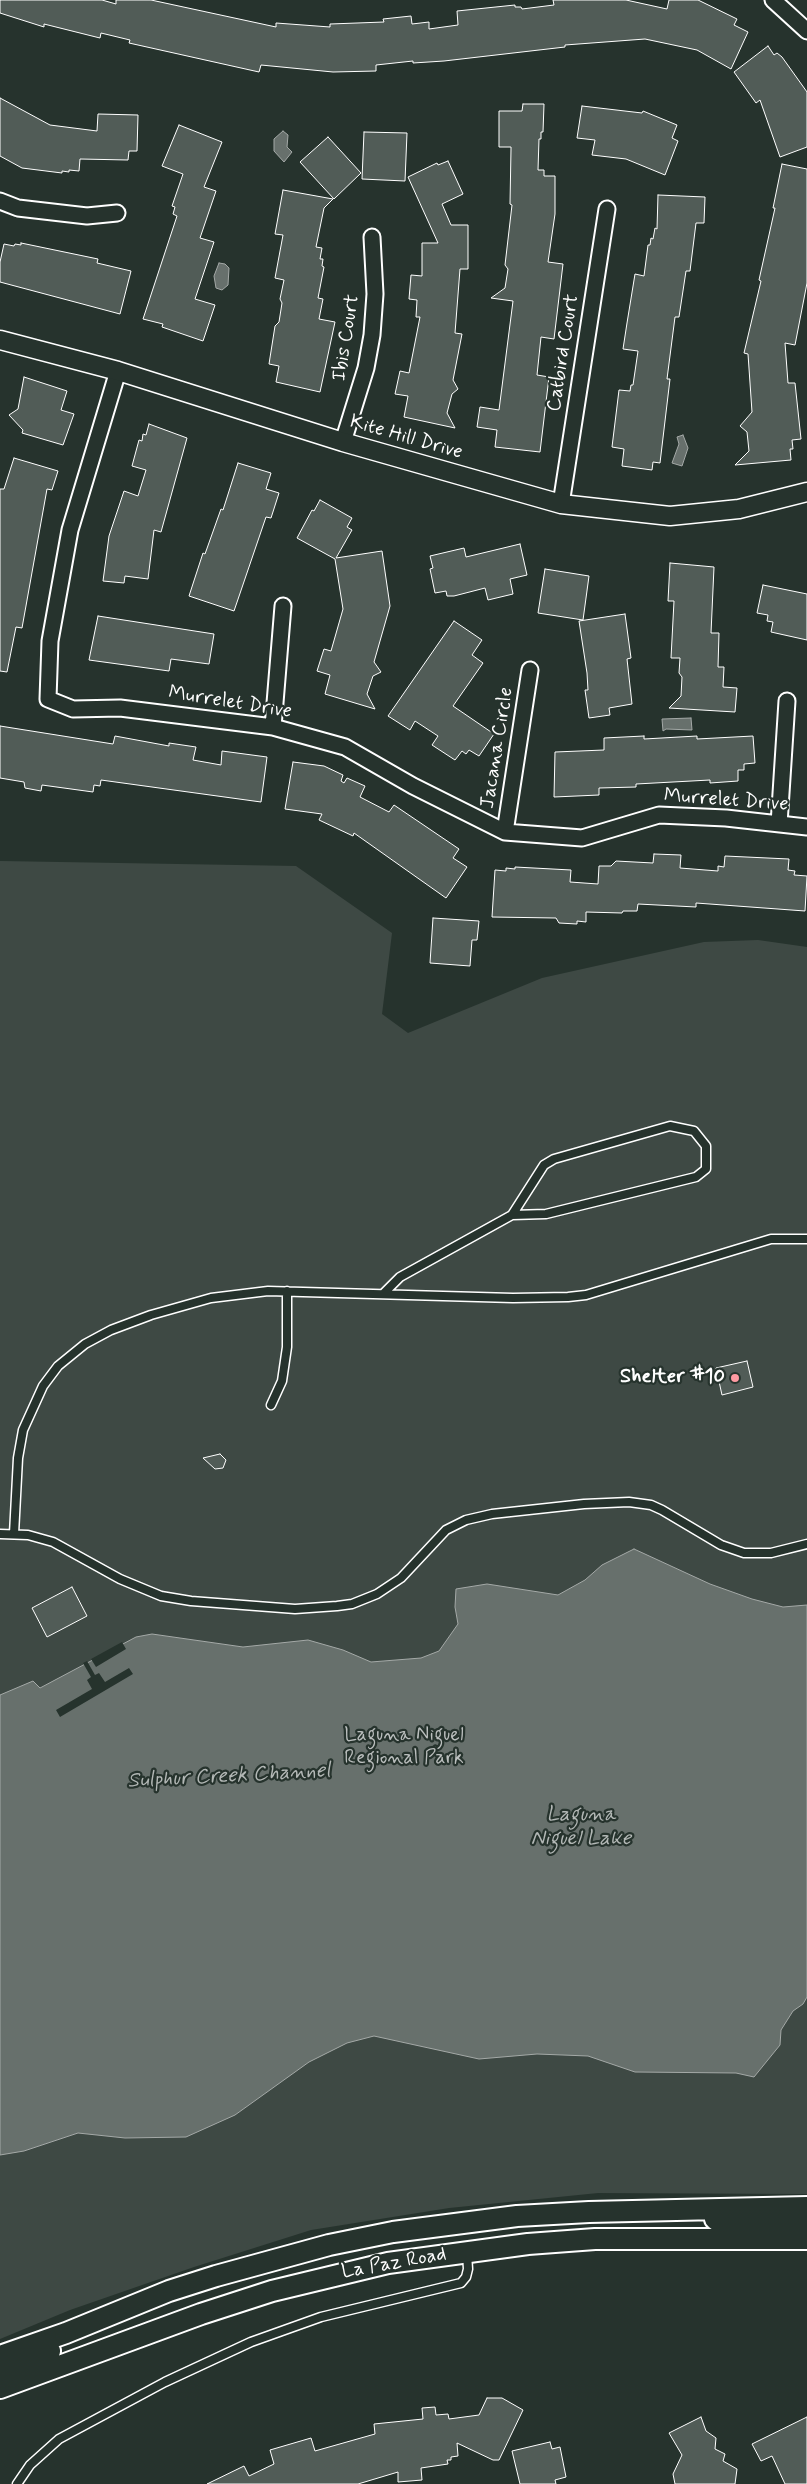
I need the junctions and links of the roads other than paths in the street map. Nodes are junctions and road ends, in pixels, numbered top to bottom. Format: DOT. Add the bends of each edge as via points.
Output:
graph roads {
  1 [pos="773,0"];
  2 [pos="807,30"];
  3 [pos="0,201"];
  4 [pos="607,209"];
  5 [pos="117,213"];
  6 [pos="372,237"];
  7 [pos="0,340"];
  8 [pos="118,371"];
  9 [pos="343,442"];
  10 [pos="807,492"];
  11 [pos="561,504"];
  12 [pos="283,606"];
  13 [pos="530,670"];
  14 [pos="787,701"];
  15 [pos="273,727"];
  16 [pos="779,824"];
  17 [pos="807,827"];
  18 [pos="505,832"];
  19 [pos="512,1215"];
  20 [pos="807,1239"];
  21 [pos="287,1291"];
  22 [pos="384,1294"];
  23 [pos="271,1404"];
  24 [pos="0,1534"];
  25 [pos="14,1534"];
  26 [pos="807,1544"];
  27 [pos="807,2207"];
  28 [pos="702,2210"];
  29 [pos="807,2224"];
  30 [pos="807,2239"];
  31 [pos="467,2252"];
  32 [pos="66,2333"];
  33 [pos="0,2356"];
  34 [pos="0,2371"];
  35 [pos="0,2388"];
  36 [pos="17,2484"];
  1 -- 2 [label="street"];
  3 -- 5 [label="street" via="18,208 87,216"];
  4 -- 11 [label="street, Catbird Court"];
  6 -- 9 [label="street, Ibis Court" via="375,294 372,335 366,368"];
  7 -- 8 [label="street, Kite Hill Drive"];
  8 -- 9 [label="street, Kite Hill Drive"];
  8 -- 15 [label="street, Murrelet Drive" via="70,530 50,641 48,699 73,710 120,708"];
  9 -- 11 [label="street, Kite Hill Drive"];
  10 -- 11 [label="street, Kite Hill Drive" via="739,509 670,516"];
  12 -- 15 [label="street"];
  13 -- 18 [label="street, Jacana Circle"];
  14 -- 16 [label="street"];
  15 -- 18 [label="street, Murrelet Drive" via="345,747 413,786"];
  16 -- 17 [label="street, Murrelet Drive"];
  16 -- 18 [label="street, Murrelet Drive" via="659,815 582,838"];
  19 -- 19 [label="lane" via="546,1214 696,1177 706,1169 706,1146 694,1131 670,1126 554,1159 544,1165"];
  19 -- 22 [label="lane" via="400,1277"];
  20 -- 22 [label="lane" via="772,1239 586,1295 530,1298"];
  21 -- 22 [label="lane"];
  21 -- 23 [label="lane" via="288,1347 282,1381"];
  21 -- 25 [label="lane" via="211,1298 151,1315 85,1344 58,1366 35,1401 23,1430 18,1458"];
  24 -- 25 [label="lane"];
  25 -- 26 [label="lane" via="53,1542 120,1579 161,1596 184,1601 295,1609 352,1604 377,1594 401,1578 446,1530 466,1520 492,1514 629,1502 651,1505 721,1545 744,1553 771,1553"];
  27 -- 28 [label="main road, La Paz Road"];
  28 -- 29 [label="main road" via="719,2222"];
  28 -- 32 [label="main road, La Paz Road" via="517,2216 393,2232 216,2276 111,2313"];
  30 -- 31 [label="main road, La Paz Road" via="595,2239"];
  31 -- 35 [label="main road, La Paz Road" via="388,2263 272,2291"];
  31 -- 36 [label="lane" via="468,2269 461,2283 321,2317 242,2346 157,2386 59,2439 30,2465"];
  32 -- 33 [label="main road, La Paz Road"];
  32 -- 34 [label="main road" via="62,2344 39,2357"];
}
